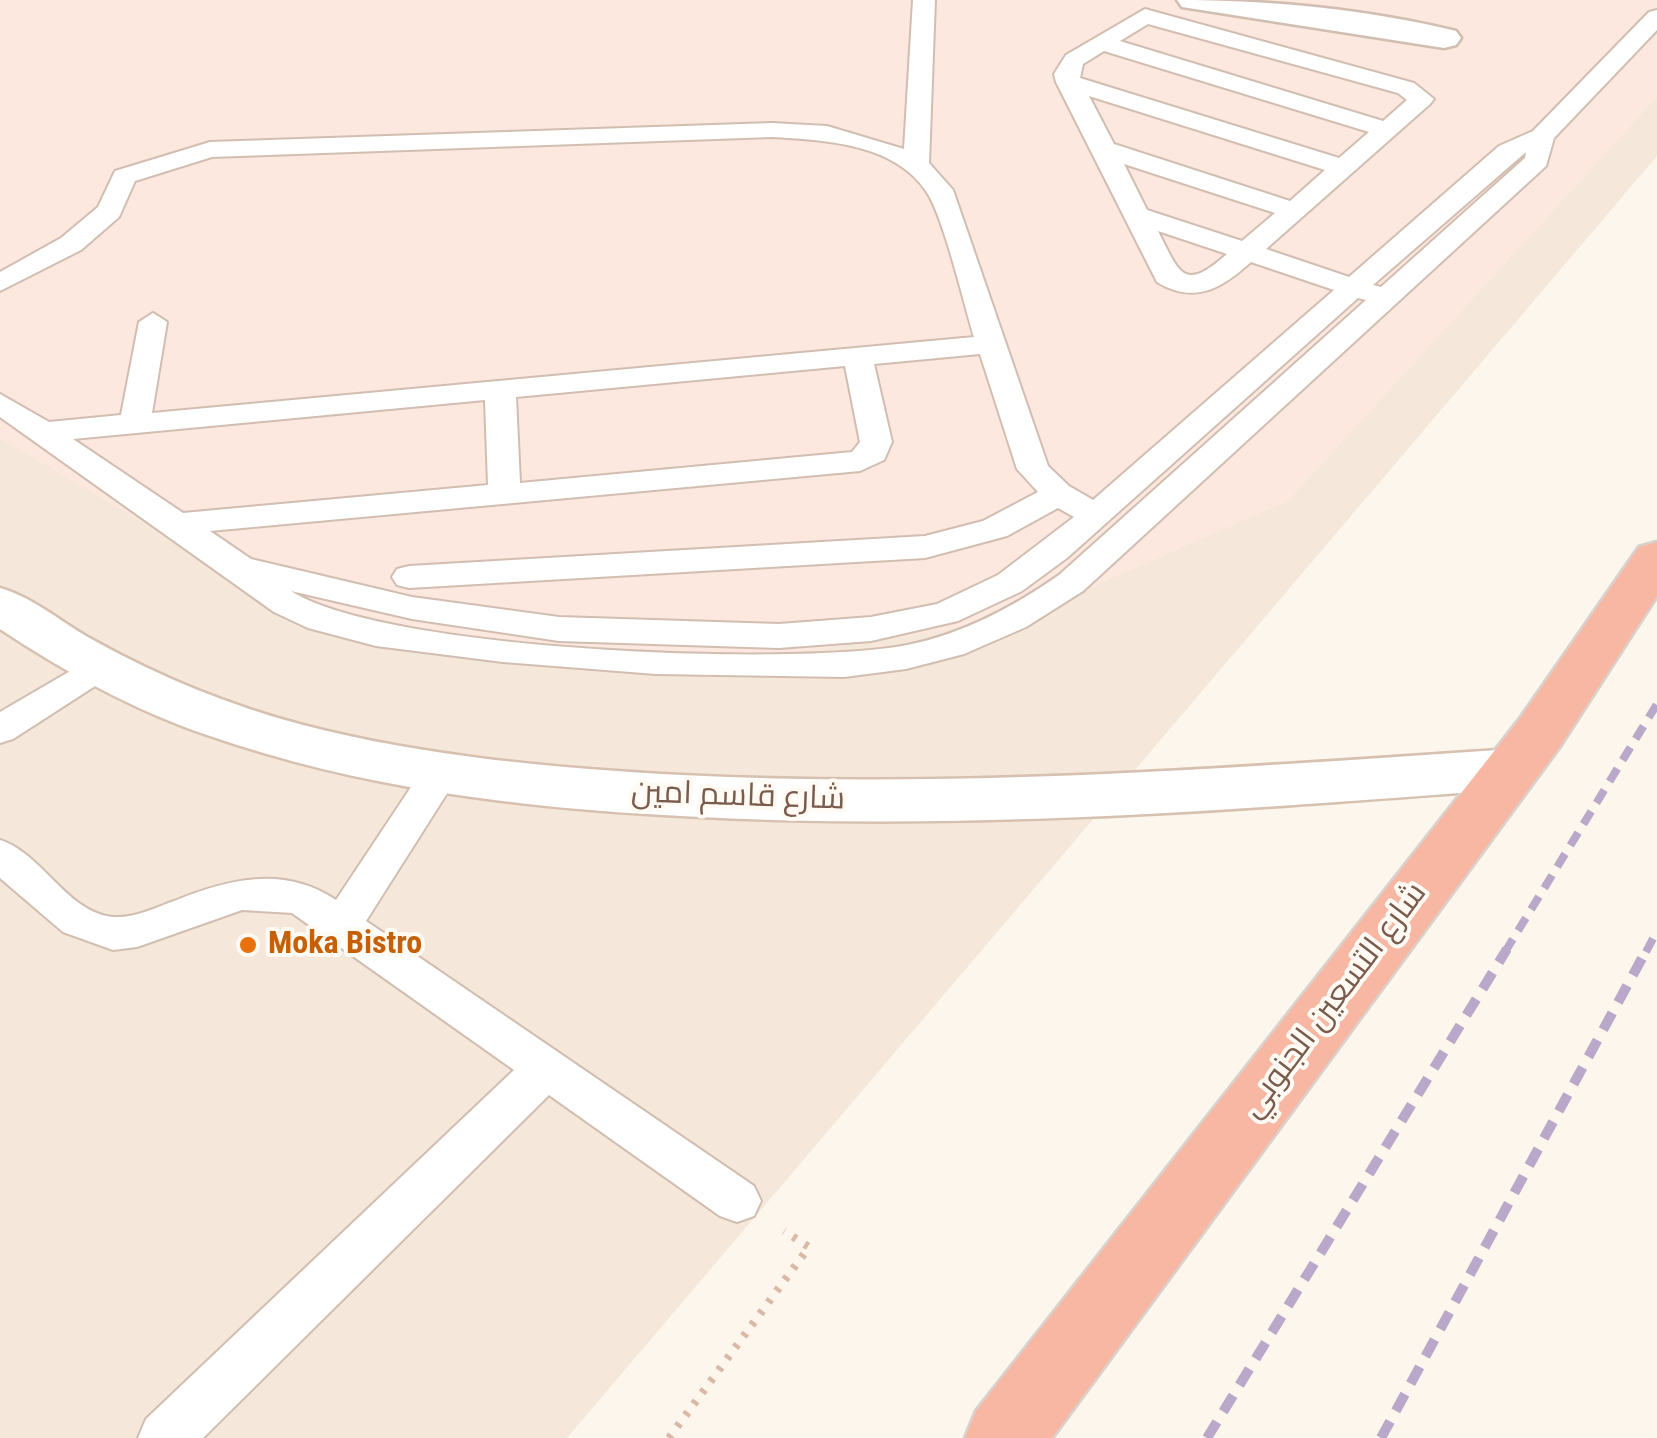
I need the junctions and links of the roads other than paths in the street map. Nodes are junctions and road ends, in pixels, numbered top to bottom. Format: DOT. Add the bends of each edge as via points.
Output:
graph roads {
  1 [pos="924,0"];
  2 [pos="1193,0"];
  3 [pos="1657,17"];
  4 [pos="1444,38"];
  5 [pos="1101,43"];
  6 [pos="1068,82"];
  7 [pos="1388,130"];
  8 [pos="1542,136"];
  9 [pos="1103,149"];
  10 [pos="916,165"];
  11 [pos="1344,168"];
  12 [pos="1295,210"];
  13 [pos="1136,214"];
  14 [pos="1247,252"];
  15 [pos="0,282"];
  16 [pos="1352,287"];
  17 [pos="1386,298"];
  18 [pos="152,322"];
  19 [pos="991,344"];
  20 [pos="858,357"];
  21 [pos="500,390"];
  22 [pos="0,402"];
  23 [pos="135,424"];
  24 [pos="43,432"];
  25 [pos="1057,492"];
  26 [pos="504,493"];
  27 [pos="1095,515"];
  28 [pos="178,524"];
  29 [pos="1657,558"];
  30 [pos="242,568"];
  31 [pos="409,576"];
  32 [pos="0,606"];
  33 [pos="96,668"];
  34 [pos="0,730"];
  35 [pos="1512,769"];
  36 [pos="439,776"];
  37 [pos="0,854"];
  38 [pos="341,926"];
  39 [pos="547,1068"];
  40 [pos="737,1201"];
  41 [pos="164,1438"];
  42 [pos="1004,1438"];
  1 -- 10 [label="lane"];
  2 -- 4 [label="main road"];
  3 -- 8 [label="lane"];
  5 -- 6 [label="lane" via="1068,67"];
  5 -- 7 [label="lane"];
  5 -- 7 [label="lane" via="1152,16 1421,95"];
  6 -- 9 [label="lane"];
  6 -- 11 [label="lane"];
  7 -- 11 [label="lane"];
  8 -- 16 [label="lane" via="1508,151"];
  8 -- 17 [label="lane" via="1537,160"];
  9 -- 12 [label="lane"];
  9 -- 13 [label="lane"];
  10 -- 15 [label="lane" via="852,138 800,130 210,150 124,176 110,211 72,244"];
  10 -- 19 [label="lane" via="940,190"];
  11 -- 12 [label="lane"];
  12 -- 14 [label="lane"];
  13 -- 14 [label="lane"];
  13 -- 14 [label="lane" via="1176,282 1203,285"];
  14 -- 16 [label="lane"];
  16 -- 17 [label="lane"];
  16 -- 27 [label="lane"];
  17 -- 30 [label="lane" via="1071,583 1027,615 909,656 842,666 748,667 518,653 348,628 268,593"];
  18 -- 23 [label="lane"];
  19 -- 20 [label="lane"];
  19 -- 25 [label="lane" via="1033,469"];
  20 -- 21 [label="lane"];
  20 -- 26 [label="lane" via="876,442 860,461"];
  21 -- 23 [label="lane"];
  21 -- 26 [label="lane"];
  22 -- 24 [label="lane"];
  23 -- 24 [label="lane"];
  24 -- 28 [label="lane"];
  25 -- 27 [label="lane"];
  25 -- 31 [label="lane" via="989,532 925,547"];
  26 -- 28 [label="lane"];
  27 -- 30 [label="lane" via="1010,584 946,612 870,629 779,636 559,628 412,608"];
  28 -- 30 [label="lane"];
  29 -- 35 [label="highway, شارع التسعين الجنوبي"];
  32 -- 33 [label="main road, شارع قاسم امين"];
  33 -- 34 [label="lane"];
  33 -- 36 [label="main road, شارع قاسم امين" via="222,724 288,745"];
  35 -- 36 [label="main road, شارع قاسم امين" via="951,802 747,801"];
  35 -- 42 [label="highway, شارع التسعين الجنوبي"];
  36 -- 38 [label="lane"];
  37 -- 38 [label="lane" via="80,921 107,932 142,930 216,899 262,891 303,900"];
  38 -- 39 [label="lane"];
  39 -- 40 [label="lane"];
  39 -- 41 [label="lane"];
}
